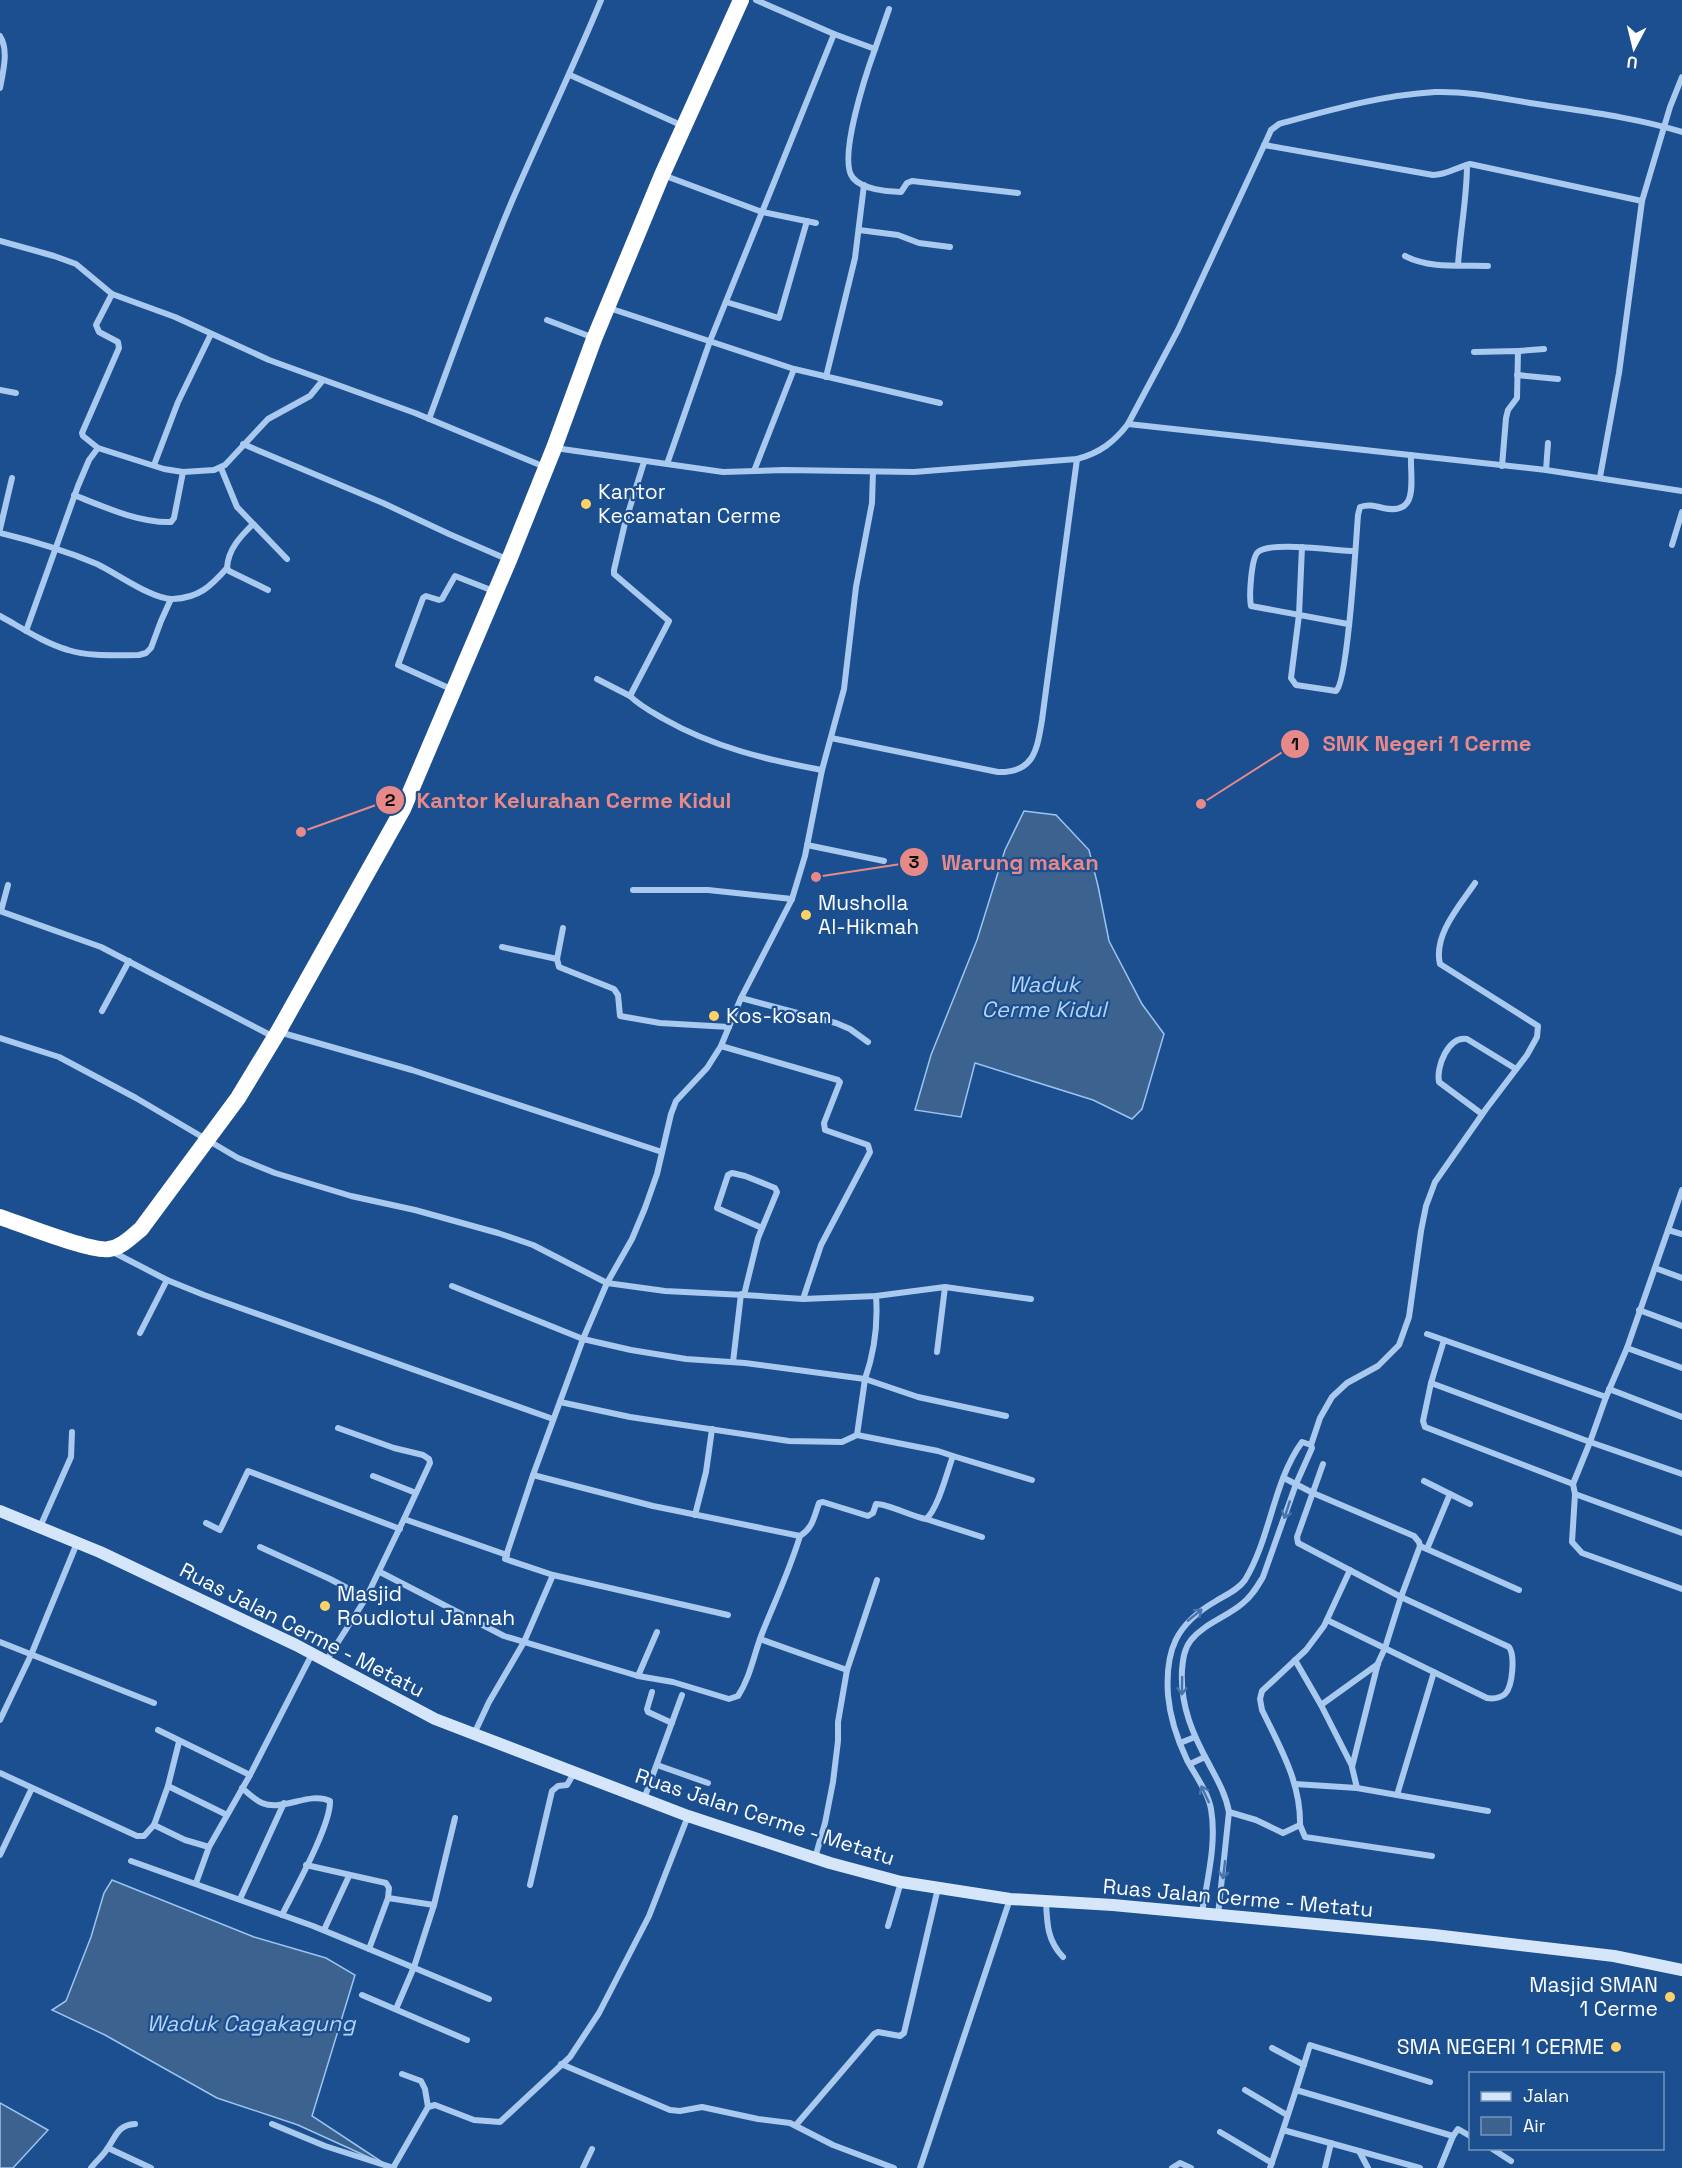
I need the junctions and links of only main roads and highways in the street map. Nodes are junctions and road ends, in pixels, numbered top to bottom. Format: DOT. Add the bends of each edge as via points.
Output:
graph roads {
  1 [pos="741,0"];
  2 [pos="0,1217"];
  3 [pos="0,1510"];
  4 [pos="1682,1970"];
  1 -- 2 [label="highway" via="662,174 496,592 403,809 277,1035 208,1141 128,1241 108,1250 91,1248"];
  3 -- 4 [label="main road, Ruas Jalan Cerme - Metatu" via="312,1654 435,1719 688,1816 901,1882 1010,1899 1434,1935 1614,1956"];
}
